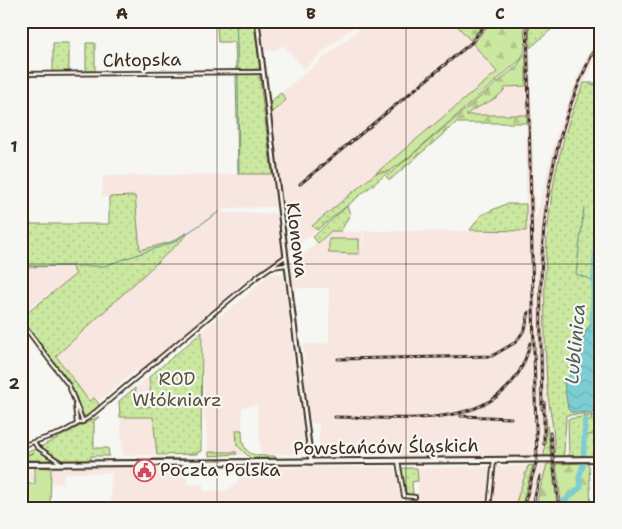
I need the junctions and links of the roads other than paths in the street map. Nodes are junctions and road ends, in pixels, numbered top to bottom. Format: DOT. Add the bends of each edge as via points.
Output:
graph roads {
  1 [pos="257,21"];
  2 [pos="262,72"];
  3 [pos="21,74"];
  4 [pos="285,256"];
  5 [pos="286,265"];
  6 [pos="269,268"];
  7 [pos="21,322"];
  8 [pos="75,401"];
  9 [pos="83,422"];
  10 [pos="77,425"];
  11 [pos="34,442"];
  12 [pos="21,446"];
  13 [pos="21,459"];
  14 [pos="494,460"];
  15 [pos="601,460"];
  16 [pos="398,461"];
  17 [pos="311,462"];
  18 [pos="22,464"];
  19 [pos="62,464"];
  20 [pos="415,497"];
  21 [pos="489,508"];
  1 -- 2 [label="street, Klonowa"];
  2 -- 3 [label="street, Chłopska"];
  2 -- 4 [label="street, Klonowa"];
  4 -- 5 [label="street, Klonowa"];
  4 -- 6 [label="street"];
  5 -- 6 [label="street"];
  5 -- 17 [label="street, Klonowa"];
  6 -- 9 [label="street"];
  7 -- 8 [label="street" via="65,381"];
  8 -- 9 [label="street"];
  8 -- 10 [label="street"];
  9 -- 10 [label="street"];
  10 -- 11 [label="street"];
  11 -- 12 [label="street"];
  11 -- 19 [label="street"];
  13 -- 18 [label="street"];
  14 -- 15 [label="main road, Powstańców Śląskich"];
  14 -- 16 [label="main road, Powstańców Śląskich"];
  14 -- 21 [label="street"];
  16 -- 17 [label="main road, Powstańców Śląskich"];
  16 -- 20 [label="street" via="404,496"];
  17 -- 19 [label="main road, Powstańców Śląskich"];
  18 -- 19 [label="main road, Powstańców Śląskich"];
}
